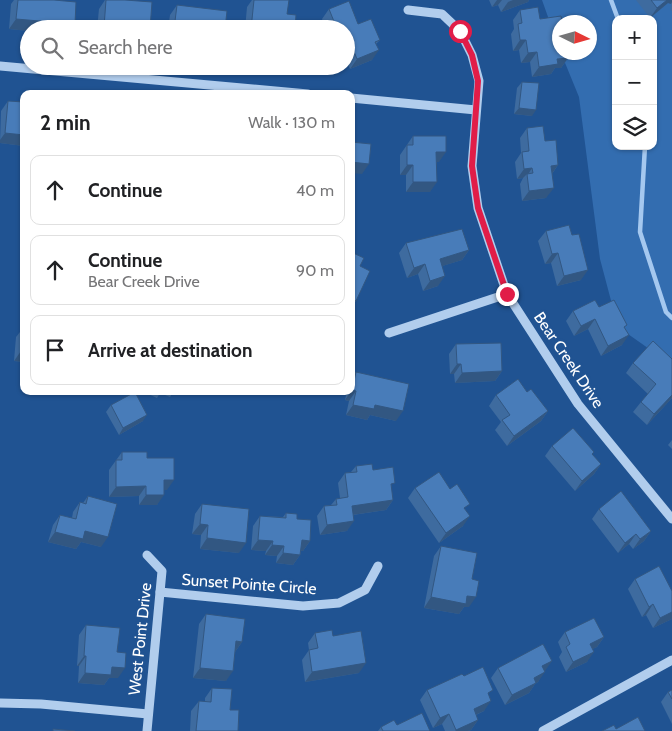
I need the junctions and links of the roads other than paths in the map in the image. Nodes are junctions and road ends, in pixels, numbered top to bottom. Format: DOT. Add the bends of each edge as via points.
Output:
graph roads {
  1 [pos="408,10"];
  2 [pos="0,66"];
  3 [pos="20,68"];
  4 [pos="99,75"];
  5 [pos="264,90"];
  6 [pos="355,98"];
  7 [pos="476,110"];
  8 [pos="507,294"];
  9 [pos="389,333"];
  10 [pos="672,519"];
  11 [pos="147,555"];
  12 [pos="378,566"];
  13 [pos="160,592"];
  14 [pos="672,660"];
  15 [pos="0,703"];
  16 [pos="148,714"];
  17 [pos="146,731"];
  18 [pos="543,731"];
  1 -- 7 [label="street, Bear Creek Drive" via="442,14 460,31 472,55 478,81"];
  2 -- 3 [label="street"];
  4 -- 5 [label="street"];
  6 -- 7 [label="street"];
  7 -- 8 [label="street, Bear Creek Drive" via="472,166 478,208"];
  8 -- 9 [label="street"];
  8 -- 10 [label="street, Bear Creek Drive" via="578,404"];
  11 -- 13 [label="street, West Point Drive" via="162,571"];
  12 -- 13 [label="street, Sunset Pointe Circle" via="365,590 339,603 303,606"];
  13 -- 16 [label="street, West Point Drive"];
  14 -- 18 [label="street"];
  15 -- 16 [label="street"];
  16 -- 17 [label="street, West Point Drive"];
}
